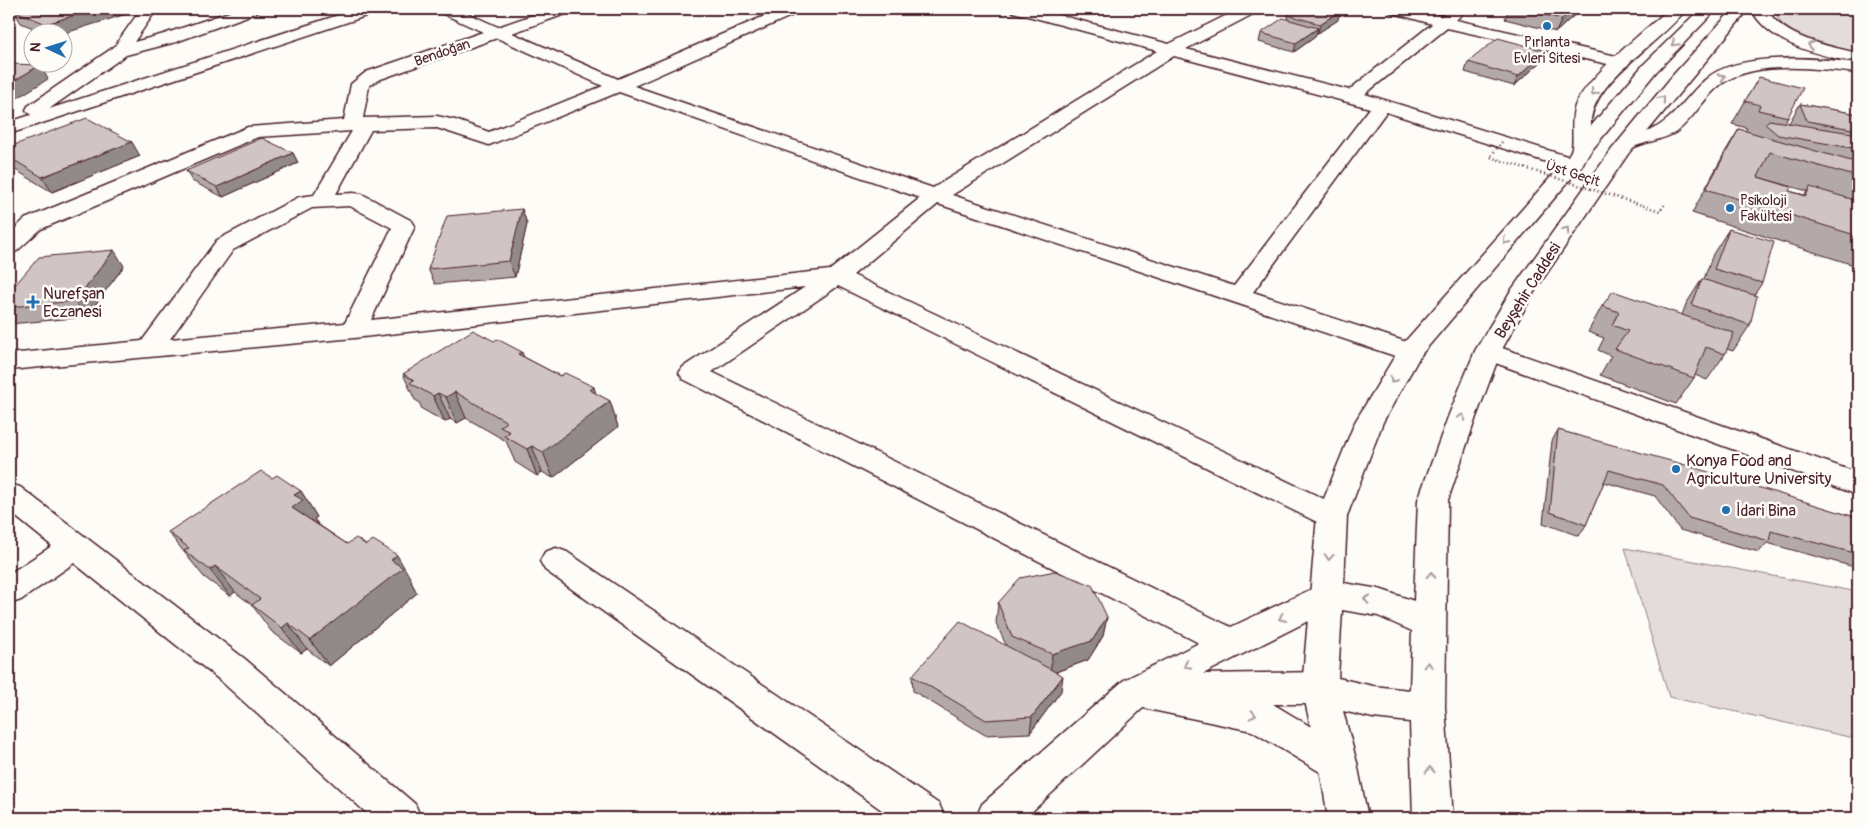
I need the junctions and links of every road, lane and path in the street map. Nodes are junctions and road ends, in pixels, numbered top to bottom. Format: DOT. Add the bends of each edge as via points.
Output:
graph roads {
  1 [pos="149,9"];
  2 [pos="252,9"];
  3 [pos="372,9"];
  4 [pos="445,9"];
  5 [pos="565,9"];
  6 [pos="794,9"];
  7 [pos="1019,9"];
  8 [pos="1251,9"];
  9 [pos="1396,9"];
  10 [pos="1461,9"];
  11 [pos="1678,9"];
  12 [pos="1709,9"];
  13 [pos="1741,9"];
  14 [pos="1759,9"];
  15 [pos="1443,22"];
  16 [pos="498,33"];
  17 [pos="1171,50"];
  18 [pos="120,52"];
  19 [pos="1858,58"];
  20 [pos="1621,62"];
  21 [pos="1858,68"];
  22 [pos="618,86"];
  23 [pos="1352,96"];
  24 [pos="1382,105"];
  25 [pos="359,124"];
  26 [pos="9,128"];
  27 [pos="1502,142"];
  28 [pos="1628,142"];
  29 [pos="1577,156"];
  30 [pos="934,196"];
  31 [pos="321,202"];
  32 [pos="1665,204"];
  33 [pos="11,239"];
  34 [pos="837,276"];
  35 [pos="1239,295"];
  36 [pos="354,330"];
  37 [pos="150,348"];
  38 [pos="1488,351"];
  39 [pos="1410,352"];
  40 [pos="9,362"];
  41 [pos="1858,484"];
  42 [pos="9,495"];
  43 [pos="1332,516"];
  44 [pos="76,546"];
  45 [pos="556,561"];
  46 [pos="9,591"];
  47 [pos="1326,597"];
  48 [pos="1429,624"];
  49 [pos="1230,642"];
  50 [pos="1320,688"];
  51 [pos="1137,691"];
  52 [pos="1427,707"];
  53 [pos="1338,763"];
  54 [pos="400,818"];
  55 [pos="925,818"];
  56 [pos="996,818"];
  57 [pos="1348,818"];
  58 [pos="1433,818"];
  1 -- 18 [label="street"];
  2 -- 18 [label="street"];
  3 -- 26 [label="street"];
  4 -- 16 [label="street"];
  5 -- 16 [label="street, Bendoğan"];
  6 -- 22 [label="street"];
  7 -- 17 [label="street"];
  8 -- 17 [label="street"];
  9 -- 15 [label="street"];
  10 -- 15 [label="street"];
  11 -- 20 [label="street"];
  12 -- 29 [label="street, one-way" via="1650,68"];
  28 -- 13 [label="street, Beyşehir Caddesi, one-way"];
  19 -- 14 [label="street, one-way" via="1784,33 1762,17"];
  15 -- 20 [label="street"];
  15 -- 23 [label="street"];
  16 -- 22 [label="street"];
  16 -- 25 [label="street, Bendoğan" via="372,76 360,84"];
  17 -- 23 [label="street"];
  17 -- 30 [label="street"];
  18 -- 26 [label="street"];
  20 -- 29 [label="street, one-way" via="1585,104"];
  28 -- 21 [label="street, one-way" via="1647,140 1674,126 1715,80 1732,72 1773,65"];
  22 -- 25 [label="street" via="489,139 437,122"];
  22 -- 30 [label="street"];
  23 -- 24 [label="street"];
  24 -- 27 [label="street"];
  24 -- 35 [label="street"];
  25 -- 31 [label="street, Bendoğan"];
  25 -- 33 [label="street" via="255,131 33,224"];
  27 -- 29 [label="street"];
  27 -- 32 [label="path, Üst Geçit, bridge" via="1490,157 1660,211"];
  38 -- 28 [label="street, Beyşehir Caddesi, one-way" via="1522,292"];
  29 -- 39 [label="street, one-way"];
  30 -- 34 [label="street"];
  30 -- 35 [label="street"];
  31 -- 36 [label="street" via="354,200 404,226"];
  31 -- 37 [label="street" via="307,202 225,245"];
  34 -- 36 [label="street"];
  34 -- 43 [label="street"];
  34 -- 49 [label="street" via="692,373"];
  35 -- 39 [label="street"];
  36 -- 37 [label="street"];
  37 -- 40 [label="street"];
  38 -- 41 [label="street"];
  48 -- 38 [label="street, Beyşehir Caddesi, one-way" via="1433,500"];
  39 -- 43 [label="street, one-way" via="1370,422"];
  42 -- 44 [label="street"];
  43 -- 47 [label="street, one-way"];
  44 -- 46 [label="street"];
  44 -- 54 [label="street" via="233,670"];
  45 -- 55 [label="street"];
  48 -- 47 [label="street, one-way" via="1363,597"];
  47 -- 49 [label="street, one-way"];
  47 -- 50 [label="street"];
  52 -- 48 [label="street, Beyşehir Caddesi, one-way"];
  49 -- 51 [label="street, one-way"];
  50 -- 51 [label="street"];
  50 -- 52 [label="street" via="1376,703"];
  50 -- 53 [label="street"];
  51 -- 53 [label="street, one-way" via="1260,716"];
  51 -- 56 [label="street"];
  58 -- 52 [label="street, one-way"];
  53 -- 57 [label="street"];
}
